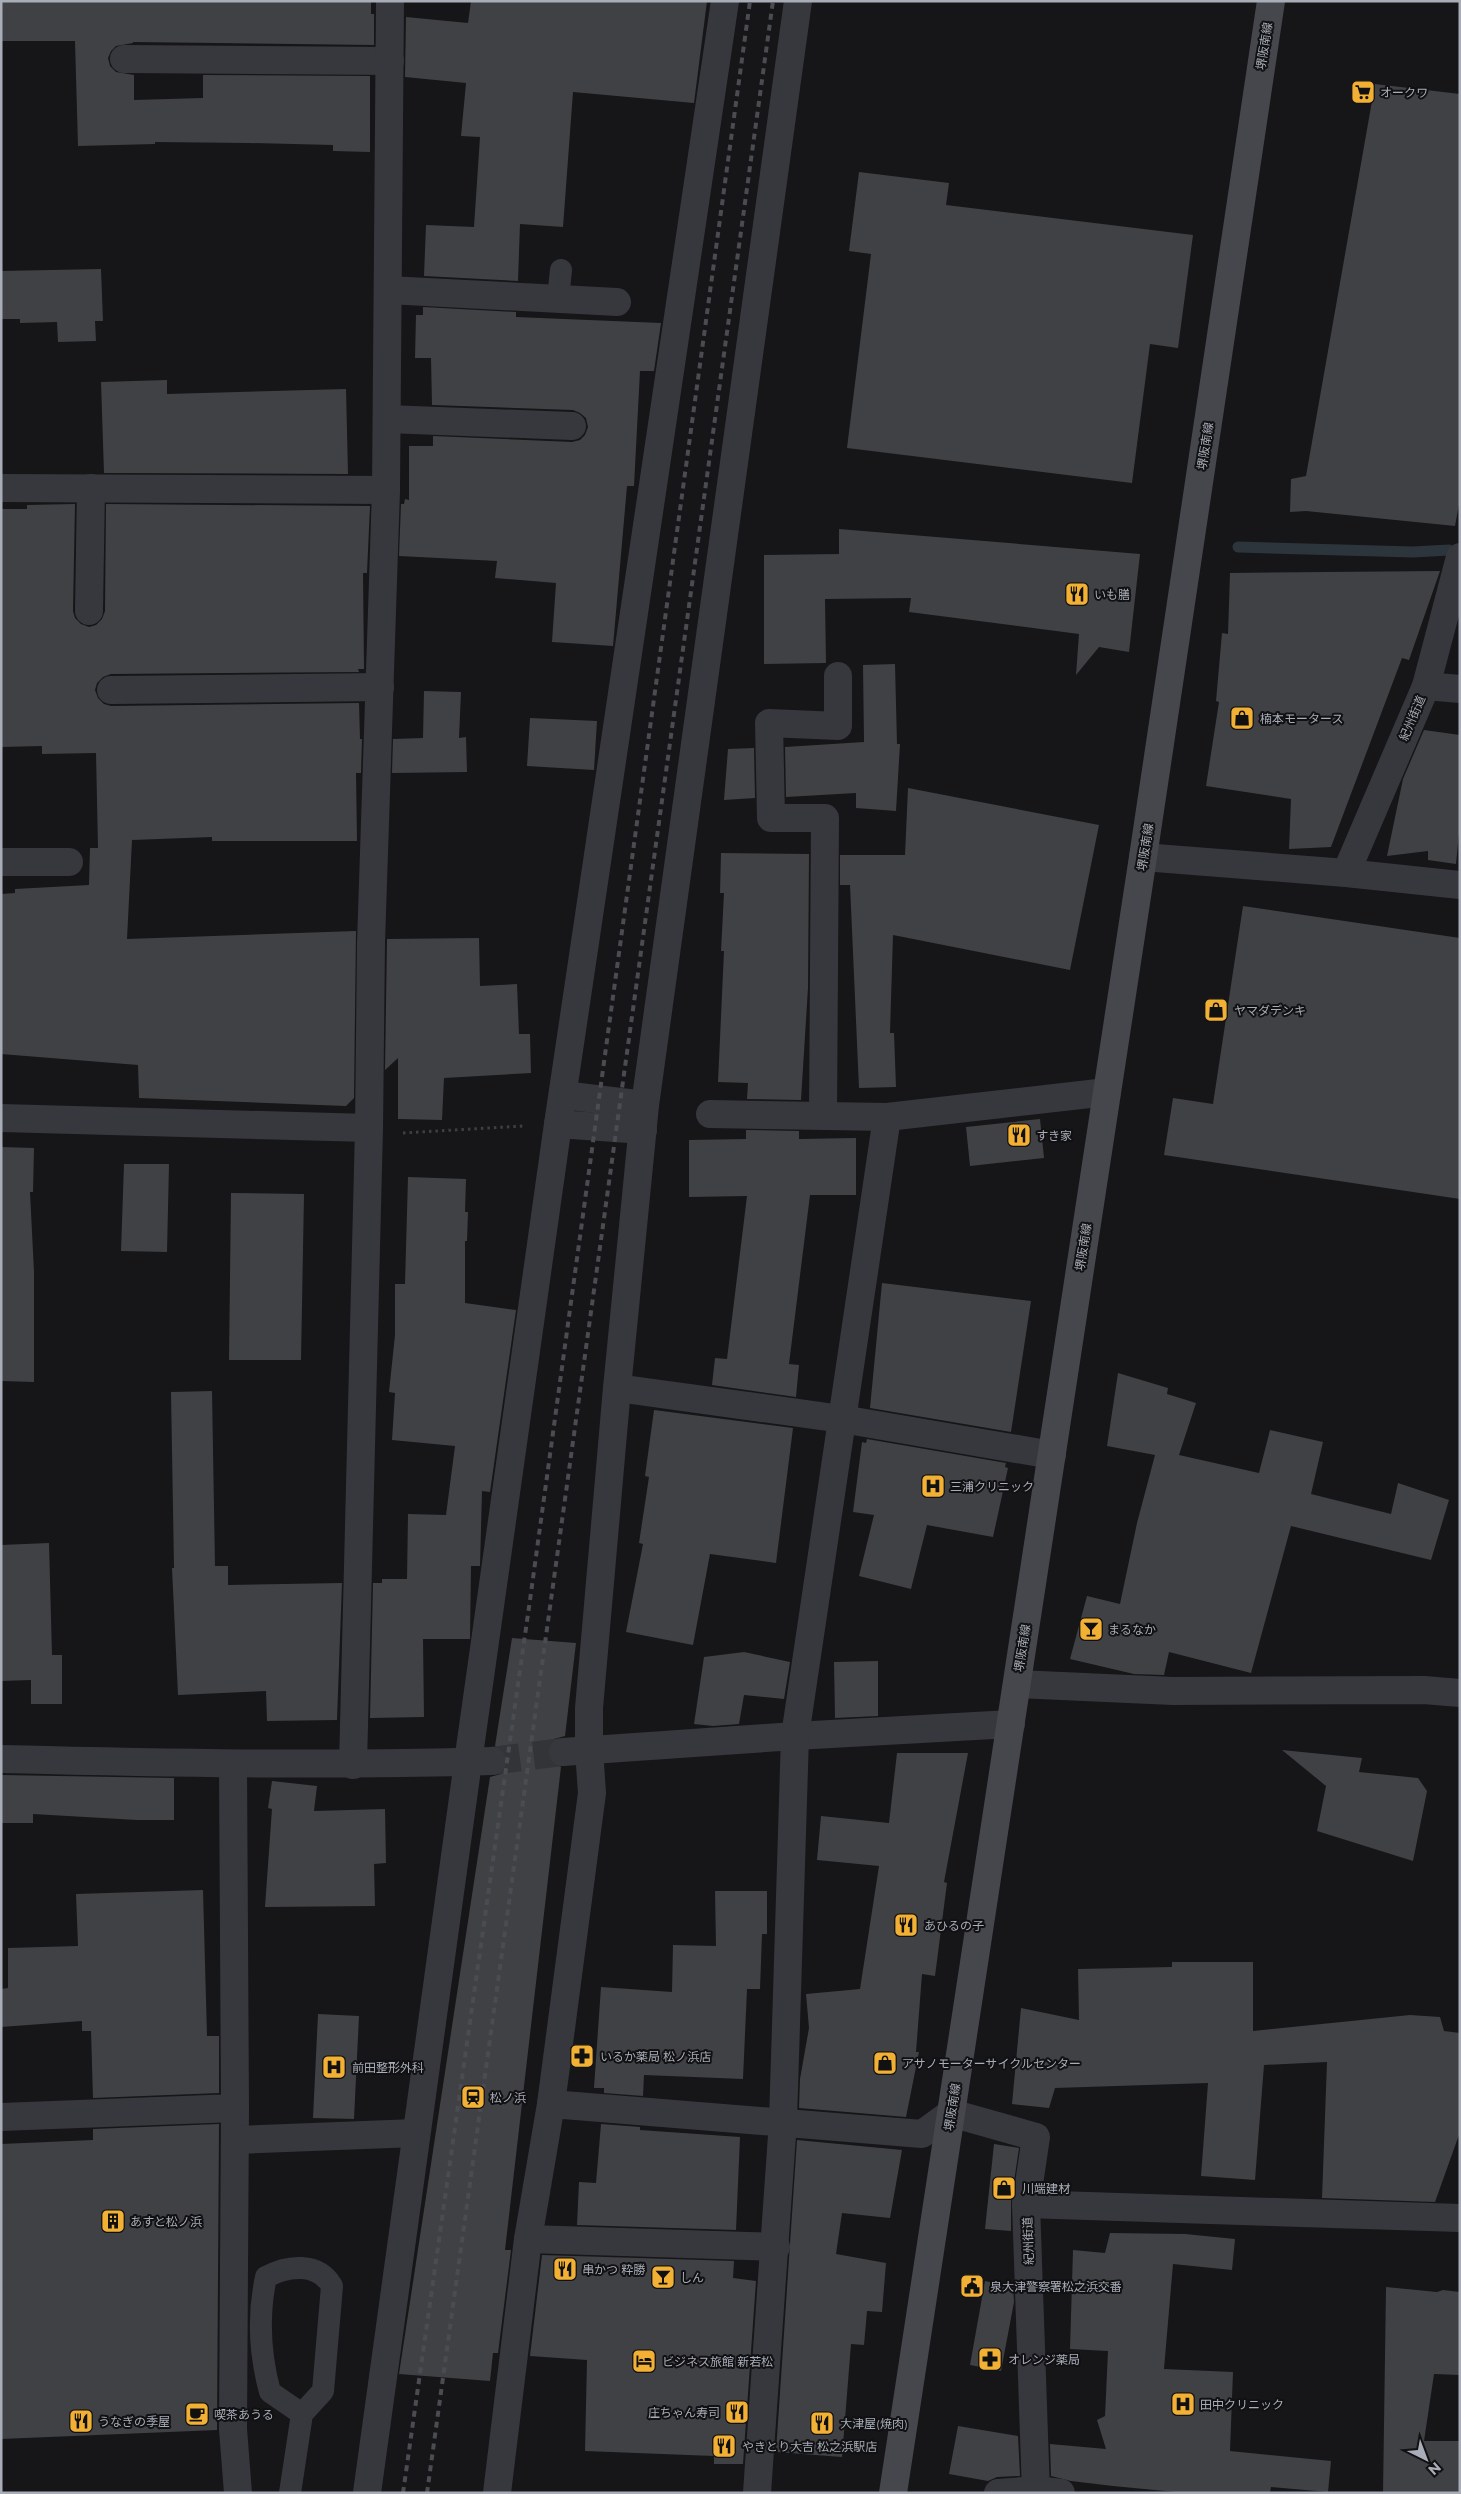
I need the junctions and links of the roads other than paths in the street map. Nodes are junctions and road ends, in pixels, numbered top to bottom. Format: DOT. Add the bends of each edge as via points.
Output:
graph roads {
  1 [pos="390,1"];
  2 [pos="725,1"];
  3 [pos="798,1"];
  4 [pos="1271,1"];
  5 [pos="124,59"];
  6 [pos="390,62"];
  7 [pos="561,270"];
  8 [pos="388,290"];
  9 [pos="558,299"];
  10 [pos="617,302"];
  11 [pos="387,419"];
  12 [pos="572,426"];
  13 [pos="1,488"];
  14 [pos="91,488"];
  15 [pos="386,490"];
  16 [pos="1460,557"];
  17 [pos="89,612"];
  18 [pos="838,676"];
  19 [pos="1426,686"];
  20 [pos="380,688"];
  21 [pos="1460,689"];
  22 [pos="111,690"];
  23 [pos="1143,857"];
  24 [pos="1,862"];
  25 [pos="69,862"];
  26 [pos="1346,873"];
  27 [pos="1460,885"];
  28 [pos="1107,1092"];
  29 [pos="563,1095"];
  30 [pos="710,1114"];
  31 [pos="823,1116"];
  32 [pos="644,1117"];
  33 [pos="887,1117"];
  34 [pos="1,1118"];
  35 [pos="558,1124"];
  36 [pos="369,1128"];
  37 [pos="617,1388"];
  38 [pos="842,1419"];
  39 [pos="1052,1455"];
  40 [pos="1017,1684"];
  41 [pos="1460,1693"];
  42 [pos="1011,1724"];
  43 [pos="794,1736"];
  44 [pos="576,1751"];
  45 [pos="1,1759"];
  46 [pos="480,1762"];
  47 [pos="233,1765"];
  48 [pos="353,1765"];
  49 [pos="551,2104"];
  50 [pos="235,2108"];
  51 [pos="951,2113"];
  52 [pos="1,2117"];
  53 [pos="783,2121"];
  54 [pos="416,2133"];
  55 [pos="236,2140"];
  56 [pos="1026,2204"];
  57 [pos="1460,2218"];
  58 [pos="528,2239"];
  59 [pos="776,2247"];
  60 [pos="302,2414"];
  61 [pos="1044,2492"];
  62 [pos="238,2493"];
  63 [pos="290,2493"];
  64 [pos="367,2493"];
  65 [pos="497,2493"];
  66 [pos="757,2493"];
  67 [pos="893,2493"];
  68 [pos="998,2493"];
  1 -- 6 [label="street"];
  2 -- 29 [label="street"];
  3 -- 32 [label="street"];
  4 -- 23 [label="main road, 堺阪南線"];
  5 -- 6 [label="street"];
  6 -- 8 [label="street"];
  7 -- 9 [label="lane"];
  8 -- 9 [label="street"];
  8 -- 11 [label="street"];
  9 -- 10 [label="street"];
  11 -- 12 [label="street"];
  11 -- 15 [label="street"];
  13 -- 14 [label="street"];
  14 -- 15 [label="street"];
  14 -- 17 [label="street"];
  15 -- 20 [label="street"];
  16 -- 19 [label="street, 紀州街道"];
  18 -- 31 [label="street" via="838,726 769,723 771,818 824,818"];
  19 -- 21 [label="street"];
  19 -- 26 [label="street, 紀州街道"];
  20 -- 22 [label="street"];
  20 -- 36 [label="street" via="371,943"];
  23 -- 26 [label="street"];
  23 -- 28 [label="main road, 堺阪南線"];
  24 -- 25 [label="street"];
  26 -- 27 [label="street"];
  28 -- 33 [label="street"];
  28 -- 39 [label="main road, 堺阪南線"];
  29 -- 32 [label="street"];
  29 -- 35 [label="street"];
  30 -- 31 [label="street"];
  31 -- 33 [label="street"];
  32 -- 35 [label="street"];
  32 -- 37 [label="street"];
  33 -- 38 [label="street"];
  34 -- 36 [label="street"];
  35 -- 46 [label="street"];
  36 -- 48 [label="street"];
  37 -- 38 [label="street"];
  37 -- 44 [label="street" via="589,1708"];
  38 -- 39 [label="street"];
  38 -- 43 [label="street"];
  39 -- 40 [label="main road, 堺阪南線"];
  40 -- 41 [label="street" via="1173,1691 1424,1690"];
  40 -- 42 [label="main road, 堺阪南線"];
  42 -- 43 [label="street"];
  42 -- 51 [label="main road, 堺阪南線"];
  43 -- 44 [label="street"];
  43 -- 53 [label="street"];
  44 -- 49 [label="street" via="592,1793"];
  45 -- 47 [label="street"];
  46 -- 48 [label="street"];
  46 -- 54 [label="street"];
  47 -- 48 [label="street"];
  47 -- 50 [label="street"];
  49 -- 53 [label="street"];
  49 -- 58 [label="street"];
  50 -- 52 [label="street"];
  50 -- 55 [label="street"];
  51 -- 53 [label="street" via="922,2134"];
  51 -- 56 [label="street, 紀州街道" via="1036,2137"];
  51 -- 67 [label="main road, 堺阪南線"];
  53 -- 59 [label="street"];
  54 -- 55 [label="street"];
  54 -- 64 [label="street"];
  55 -- 62 [label="street" via="233,2429"];
  56 -- 57 [label="street"];
  56 -- 61 [label="street, 紀州街道"];
  58 -- 59 [label="street"];
  58 -- 65 [label="street"];
  59 -- 66 [label="street"];
  60 -- 60 [label="lane" via="270,2392 263,2366 261,2300 266,2277 280,2270 306,2268 327,2276 332,2286 323,2391"];
  60 -- 63 [label="lane"];
  61 -- 68 [label="street"];
}
